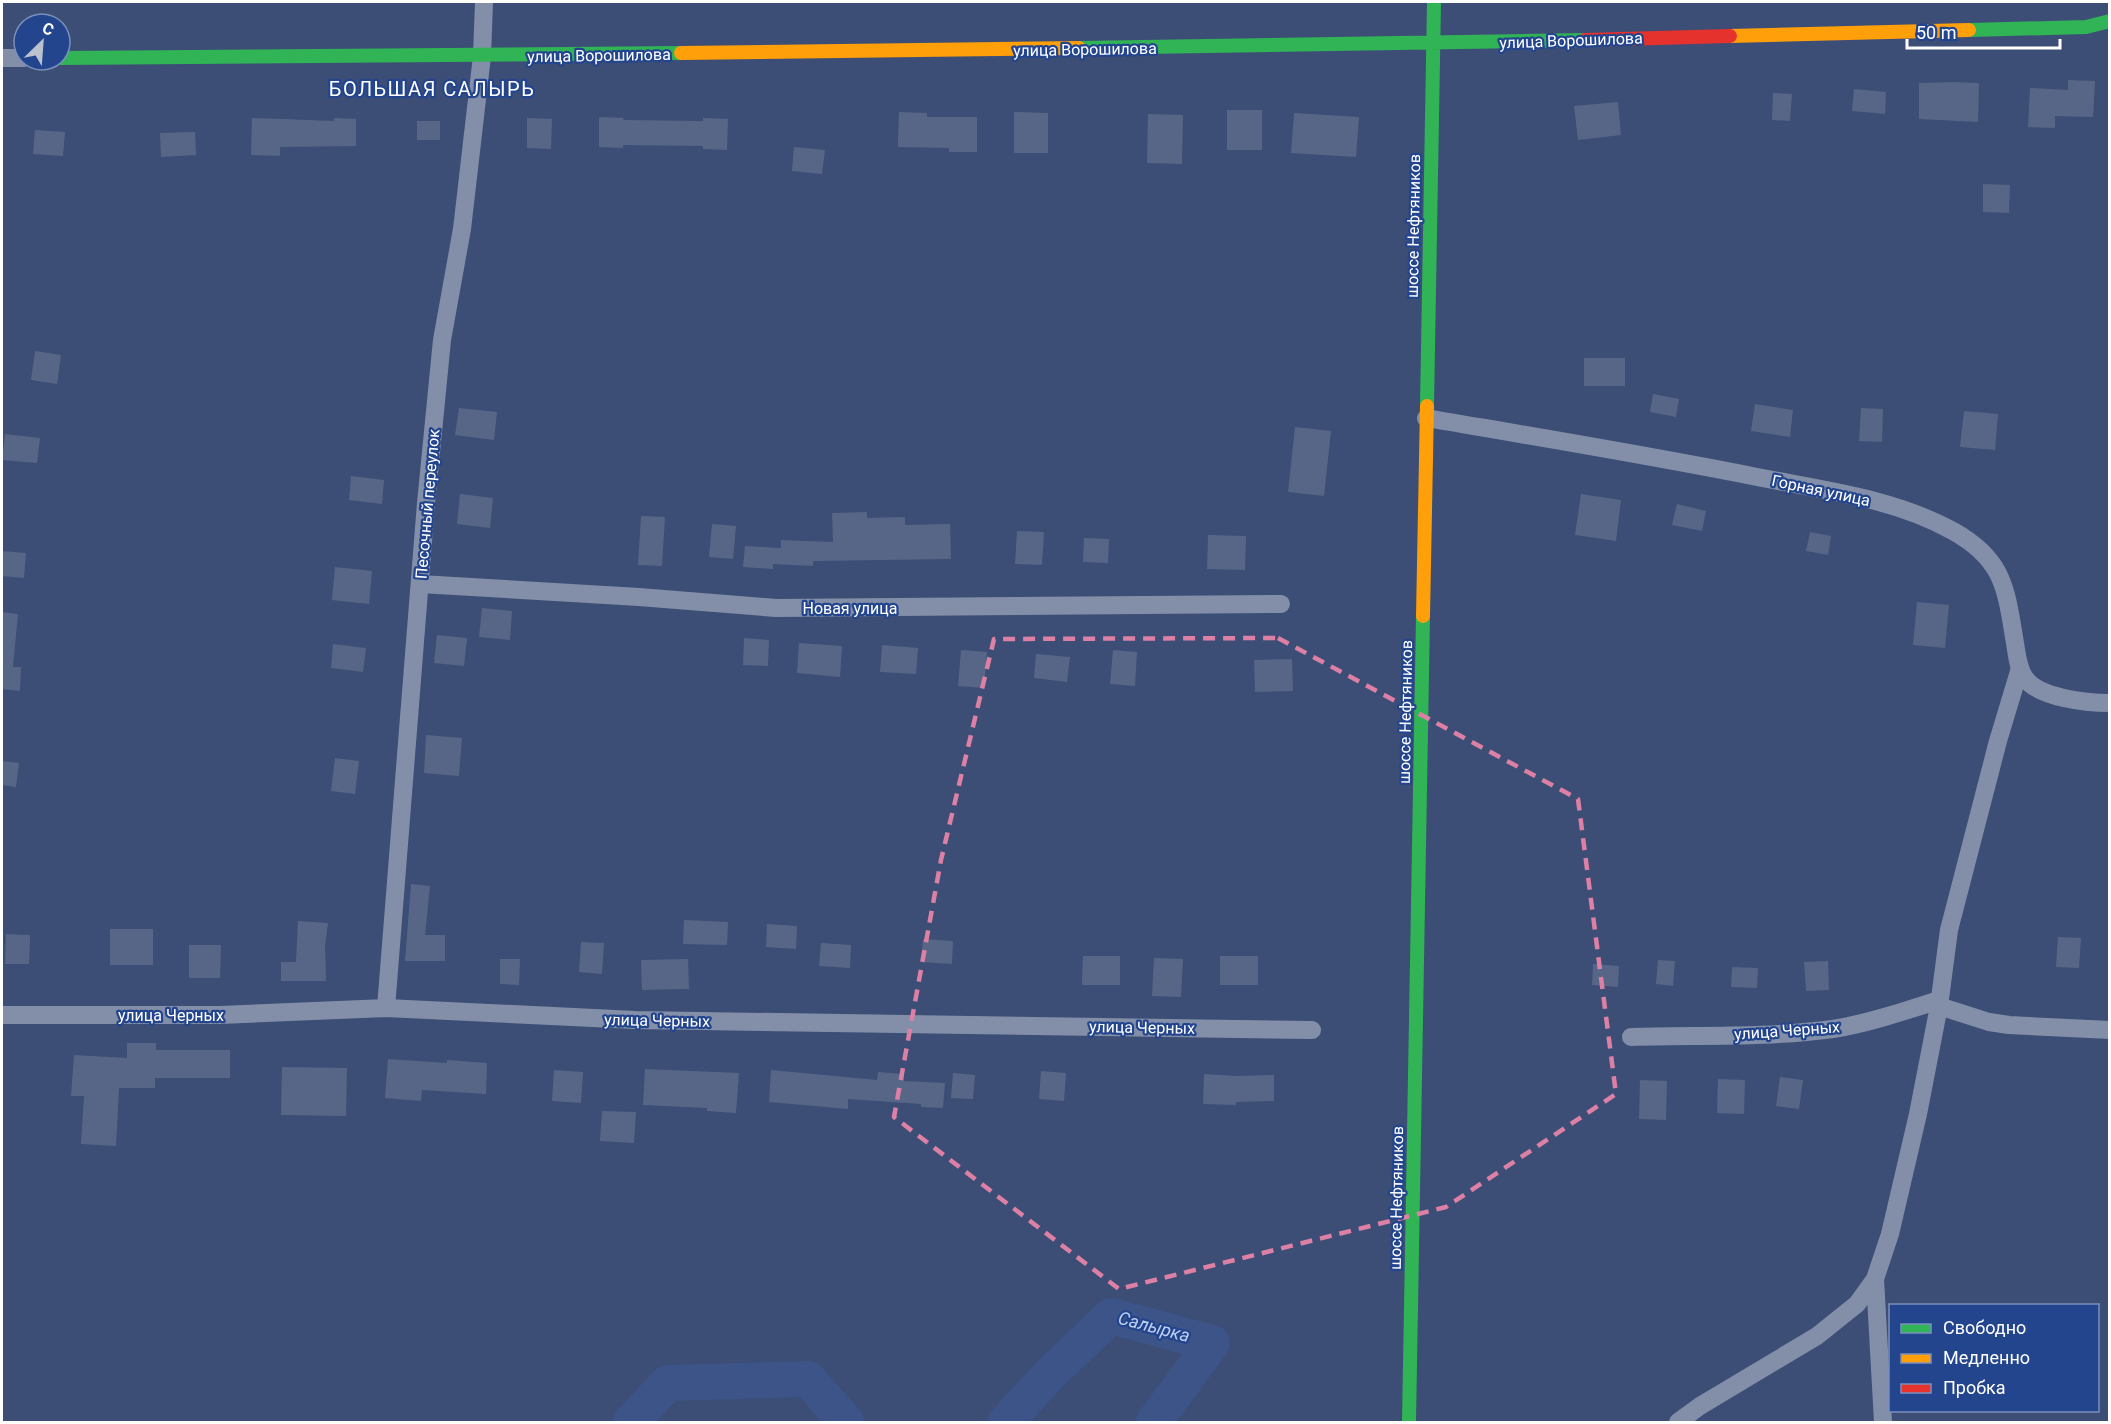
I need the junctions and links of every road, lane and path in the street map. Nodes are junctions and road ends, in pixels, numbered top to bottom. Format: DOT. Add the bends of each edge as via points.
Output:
graph roads {
  1 [pos="484,2"];
  2 [pos="1434,2"];
  3 [pos="2109,21"];
  4 [pos="1433,44"];
  5 [pos="482,56"];
  6 [pos="72,58"];
  7 [pos="1426,418"];
  8 [pos="420,584"];
  9 [pos="1281,604"];
  10 [pos="2020,668"];
  11 [pos="2109,703"];
  12 [pos="1939,1003"];
  13 [pos="386,1008"];
  14 [pos="2,1015"];
  15 [pos="1312,1030"];
  16 [pos="2109,1030"];
  17 [pos="1631,1037"];
  18 [pos="1875,1279"];
  19 [pos="1409,1421"];
  20 [pos="1678,1422"];
  21 [pos="1883,1422"];
  1 -- 5 [label="street, Песочный переулок"];
  2 -- 4 [label="street, шоссе Нефтяников"];
  3 -- 4 [label="street, улица Ворошилова" via="2086,27"];
  4 -- 5 [label="street, улица Ворошилова"];
  4 -- 7 [label="street, шоссе Нефтяников"];
  5 -- 6 [label="street, улица Ворошилова"];
  5 -- 8 [label="street, Песочный переулок" via="462,229 442,340"];
  7 -- 10 [label="street, Горная улица" via="1846,494 1925,518 1961,537 1993,563 2009,603"];
  7 -- 19 [label="street, шоссе Нефтяников"];
  8 -- 9 [label="street, Новая улица" via="776,608"];
  8 -- 13 [label="street, Песочный переулок"];
  10 -- 11 [label="street" via="2025,680 2041,691"];
  10 -- 12 [label="street" via="1948,930"];
  12 -- 16 [label="street" via="1973,1018 2009,1025"];
  12 -- 17 [label="street, улица Черных" via="1834,1028 1792,1033"];
  12 -- 18 [label="street" via="1918,1114 1890,1234"];
  13 -- 14 [label="street, улица Черных" via="220,1015"];
  13 -- 15 [label="street, улица Черных" via="647,1020"];
  18 -- 20 [label="street" via="1857,1304 1817,1336"];
  18 -- 21 [label="street"];
}
